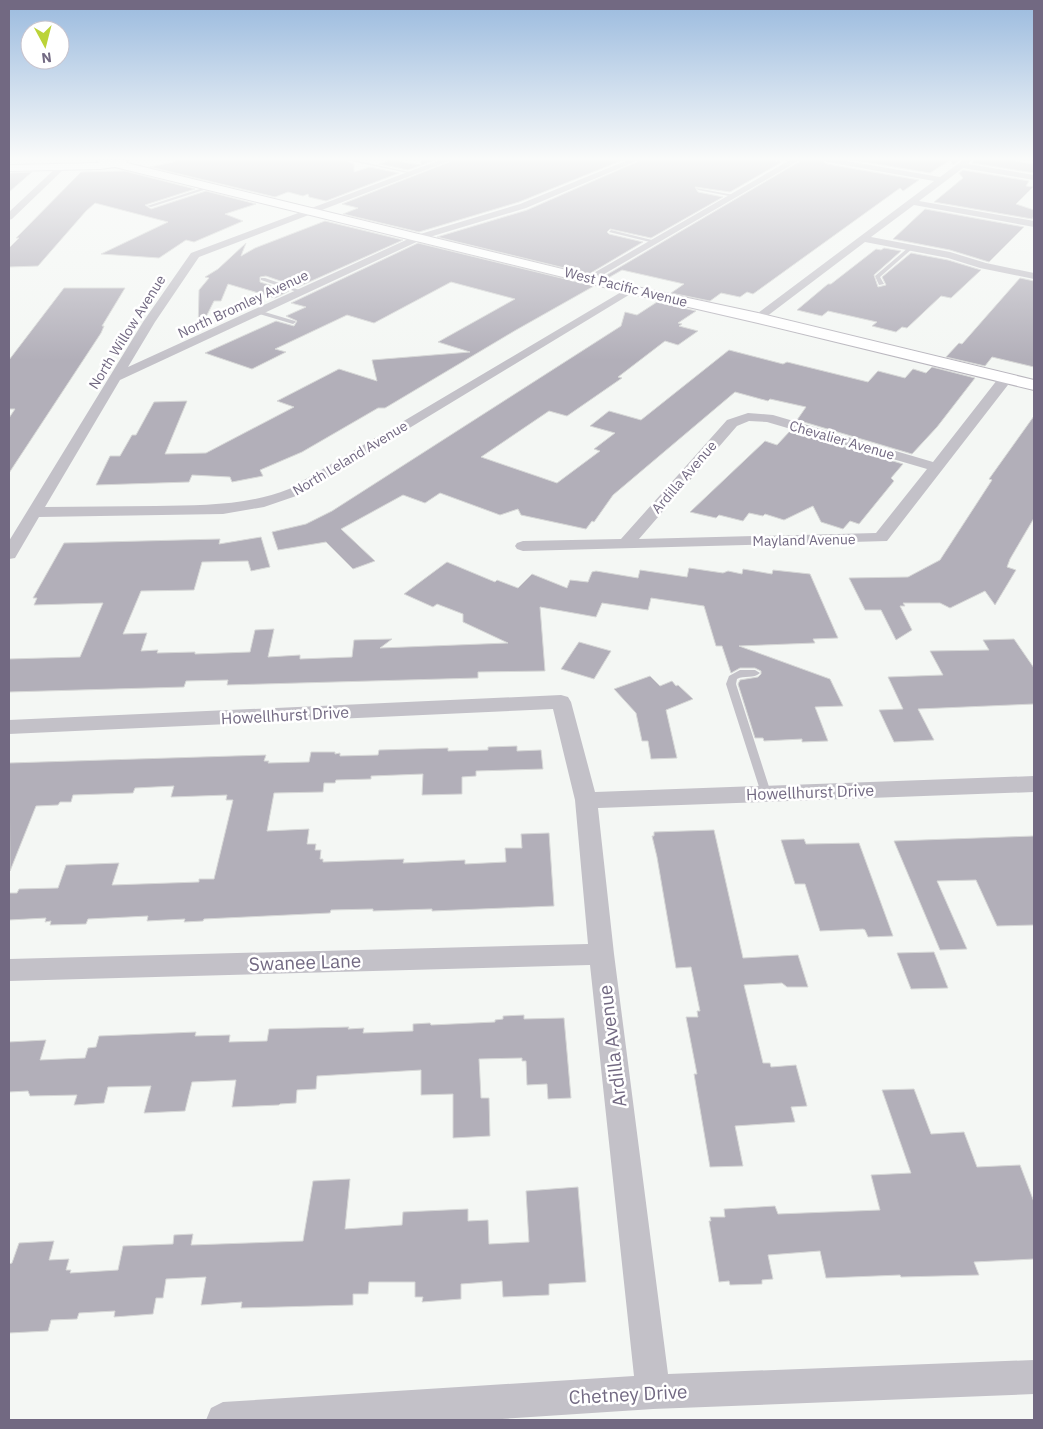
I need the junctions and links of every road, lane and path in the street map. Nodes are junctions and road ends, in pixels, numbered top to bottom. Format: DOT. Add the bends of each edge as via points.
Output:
graph roads {
  1 [pos="270,227"];
  2 [pos="375,227"];
  3 [pos="454,227"];
  4 [pos="681,227"];
  5 [pos="879,227"];
  6 [pos="611,231"];
  7 [pos="420,237"];
  8 [pos="865,238"];
  9 [pos="654,242"];
  10 [pos="911,248"];
  11 [pos="1034,276"];
  12 [pos="590,278"];
  13 [pos="263,279"];
  14 [pos="881,284"];
  15 [pos="632,290"];
  16 [pos="302,292"];
  17 [pos="258,312"];
  18 [pos="758,318"];
  19 [pos="293,322"];
  20 [pos="115,378"];
  21 [pos="1006,378"];
  22 [pos="1034,385"];
  23 [pos="748,417"];
  24 [pos="936,467"];
  25 [pos="34,512"];
  26 [pos="625,544"];
  27 [pos="523,546"];
  28 [pos="9,554"];
  29 [pos="755,673"];
  30 [pos="561,702"];
  31 [pos="9,727"];
  32 [pos="1034,784"];
  33 [pos="766,793"];
  34 [pos="586,800"];
  35 [pos="601,954"];
  36 [pos="9,970"];
  37 [pos="1034,1377"];
  38 [pos="653,1392"];
  39 [pos="269,1419"];
  40 [pos="223,1420"];
  1 -- 20 [label="street, North Willow Avenue" via="195,254"];
  2 -- 7 [label="street, West Pacific Avenue"];
  3 -- 7 [label="street, North Bromley Avenue"];
  4 -- 9 [label="street"];
  5 -- 8 [label="street"];
  6 -- 9 [label="lane"];
  7 -- 12 [label="street, West Pacific Avenue"];
  7 -- 16 [label="street, North Bromley Avenue"];
  8 -- 10 [label="street"];
  8 -- 18 [label="street"];
  9 -- 12 [label="street"];
  10 -- 11 [label="street"];
  10 -- 14 [label="lane" via="876,277"];
  12 -- 15 [label="street, West Pacific Avenue"];
  13 -- 16 [label="lane"];
  15 -- 18 [label="street, West Pacific Avenue"];
  15 -- 25 [label="street, North Leland Avenue" via="278,499 212,510"];
  16 -- 17 [label="street, North Bromley Avenue"];
  17 -- 19 [label="lane"];
  17 -- 20 [label="street, North Bromley Avenue"];
  18 -- 21 [label="street, West Pacific Avenue"];
  20 -- 25 [label="street, North Willow Avenue"];
  21 -- 22 [label="street, West Pacific Avenue"];
  21 -- 24 [label="street, Mayland Avenue"];
  23 -- 24 [label="street, Chevalier Avenue" via="768,418"];
  23 -- 26 [label="street, Ardilla Avenue" via="732,423"];
  24 -- 26 [label="street, Mayland Avenue" via="881,538"];
  25 -- 28 [label="street, North Willow Avenue"];
  26 -- 27 [label="street, Mayland Avenue"];
  29 -- 33 [label="lane" via="740,674 732,678 731,684"];
  30 -- 31 [label="street, Howellhurst Drive"];
  30 -- 34 [label="street, Ardilla Avenue"];
  32 -- 33 [label="street, Howellhurst Drive"];
  33 -- 34 [label="street, Howellhurst Drive"];
  34 -- 35 [label="street, Ardilla Avenue"];
  35 -- 36 [label="street, Swanee Lane"];
  35 -- 38 [label="street, Ardilla Avenue"];
  37 -- 38 [label="street, Chetney Drive"];
  38 -- 39 [label="street, Chetney Drive"];
  39 -- 40 [label="street, Chetney Drive"];
}
